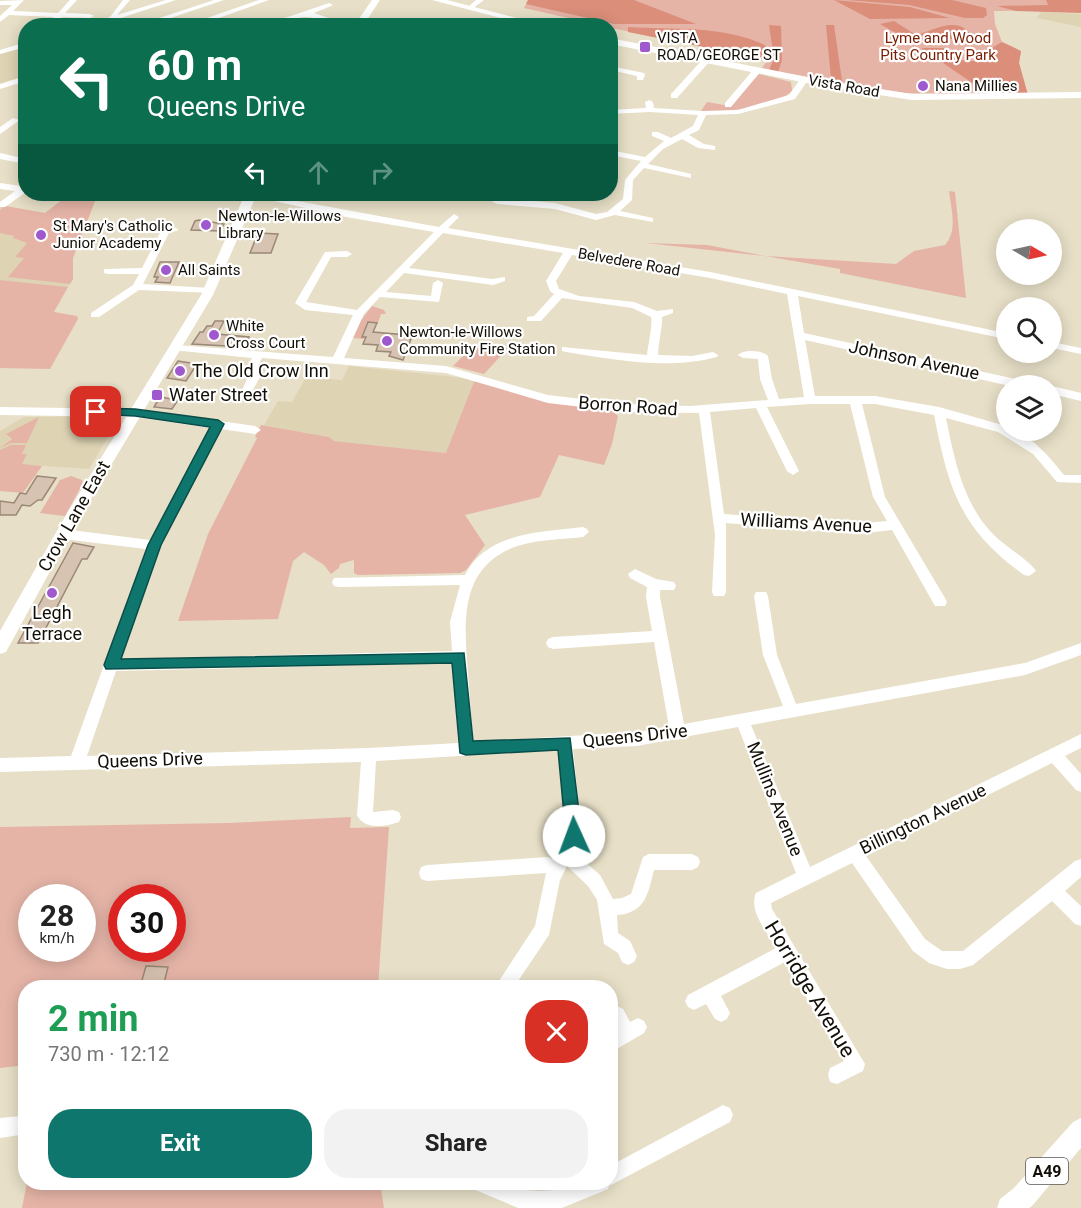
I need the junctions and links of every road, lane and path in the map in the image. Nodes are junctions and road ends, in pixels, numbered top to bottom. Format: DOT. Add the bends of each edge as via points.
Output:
graph roads {
  1 [pos="74,0"];
  2 [pos="127,0"];
  3 [pos="173,0"];
  4 [pos="191,0"];
  5 [pos="221,0"];
  6 [pos="266,0"];
  7 [pos="376,0"];
  8 [pos="436,0"];
  9 [pos="481,0"];
  10 [pos="20,1"];
  11 [pos="0,3"];
  12 [pos="329,5"];
  13 [pos="201,6"];
  14 [pos="470,8"];
  15 [pos="8,13"];
  16 [pos="308,13"];
  17 [pos="59,16"];
  18 [pos="90,16"];
  19 [pos="217,16"];
  20 [pos="113,18"];
  21 [pos="163,18"];
  22 [pos="211,18"];
  23 [pos="294,18"];
  24 [pos="323,18"];
  25 [pos="364,18"];
  26 [pos="511,18"];
  27 [pos="0,20"];
  28 [pos="618,43"];
  29 [pos="18,46"];
  30 [pos="0,52"];
  31 [pos="706,61"];
  32 [pos="618,70"];
  33 [pos="757,71"];
  34 [pos="640,78"];
  35 [pos="804,80"];
  36 [pos="1081,95"];
  37 [pos="674,96"];
  38 [pos="728,105"];
  39 [pos="618,111"];
  40 [pos="703,113"];
  41 [pos="18,123"];
  42 [pos="0,131"];
  43 [pos="655,134"];
  44 [pos="682,135"];
  45 [pos="670,141"];
  46 [pos="712,148"];
  47 [pos="618,154"];
  48 [pos="0,156"];
  49 [pos="18,160"];
  50 [pos="645,162"];
  51 [pos="688,176"];
  52 [pos="0,186"];
  53 [pos="18,188"];
  54 [pos="18,193"];
  55 [pos="247,201"];
  56 [pos="284,201"];
  57 [pos="497,201"];
  58 [pos="2,205"];
  59 [pos="614,212"];
  60 [pos="346,214"];
  61 [pos="454,217"];
  62 [pos="650,220"];
  63 [pos="127,223"];
  64 [pos="338,226"];
  65 [pos="441,230"];
  66 [pos="569,251"];
  67 [pos="347,254"];
  68 [pos="403,270"];
  69 [pos="107,271"];
  70 [pos="146,271"];
  71 [pos="438,283"];
  72 [pos="495,284"];
  73 [pos="137,287"];
  74 [pos="210,291"];
  75 [pos="792,292"];
  76 [pos="377,294"];
  77 [pos="560,294"];
  78 [pos="669,311"];
  79 [pos="359,313"];
  80 [pos="95,315"];
  81 [pos="656,315"];
  82 [pos="536,319"];
  83 [pos="996,334"];
  84 [pos="798,335"];
  85 [pos="1062,347"];
  86 [pos="176,348"];
  87 [pos="565,349"];
  88 [pos="1081,351"];
  89 [pos="259,354"];
  90 [pos="713,355"];
  91 [pos="743,355"];
  92 [pos="652,358"];
  93 [pos="337,361"];
  94 [pos="996,379"];
  95 [pos="231,392"];
  96 [pos="1062,392"];
  97 [pos="1081,397"];
  98 [pos="855,399"];
  99 [pos="810,400"];
  100 [pos="774,402"];
  101 [pos="760,404"];
  102 [pos="704,409"];
  103 [pos="0,411"];
  104 [pos="939,411"];
  105 [pos="135,412"];
  106 [pos="218,424"];
  107 [pos="255,430"];
  108 [pos="793,471"];
  109 [pos="1081,479"];
  110 [pos="719,518"];
  111 [pos="894,525"];
  112 [pos="583,532"];
  113 [pos="63,534"];
  114 [pos="154,545"];
  115 [pos="1029,571"];
  116 [pos="635,574"];
  117 [pos="346,577"];
  118 [pos="469,580"];
  119 [pos="654,584"];
  120 [pos="669,586"];
  121 [pos="718,592"];
  122 [pos="761,596"];
  123 [pos="940,603"];
  124 [pos="660,636"];
  125 [pos="553,643"];
  126 [pos="0,647"];
  127 [pos="1081,649"];
  128 [pos="459,657"];
  129 [pos="111,665"];
  130 [pos="792,712"];
  131 [pos="743,722"];
  132 [pos="678,734"];
  133 [pos="1081,741"];
  134 [pos="565,743"];
  135 [pos="466,748"];
  136 [pos="1054,754"];
  137 [pos="369,755"];
  138 [pos="77,762"];
  139 [pos="0,765"];
  140 [pos="1081,785"];
  141 [pos="393,818"];
  142 [pos="855,853"];
  143 [pos="561,861"];
  144 [pos="692,862"];
  145 [pos="1081,867"];
  146 [pos="426,873"];
  147 [pos="806,877"];
  148 [pos="1052,890"];
  149 [pos="766,896"];
  150 [pos="609,908"];
  151 [pos="1081,918"];
  152 [pos="788,951"];
  153 [pos="628,956"];
  154 [pos="509,980"];
  155 [pos="720,1013"];
  156 [pos="618,1016"];
  157 [pos="618,1039"];
  158 [pos="837,1075"];
  159 [pos="723,1114"];
  160 [pos="18,1126"];
  161 [pos="0,1128"];
  162 [pos="1081,1130"];
  163 [pos="618,1173"];
  164 [pos="491,1190"];
  165 [pos="587,1190"];
  166 [pos="509,1204"];
  167 [pos="1009,1208"];
  1 -- 17 [label="street"];
  2 -- 20 [label="street"];
  3 -- 20 [label="street"];
  4 -- 13 [label="street"];
  5 -- 13 [label="street"];
  6 -- 19 [label="street"];
  7 -- 25 [label="main road"];
  8 -- 14 [label="main road"];
  9 -- 14 [label="street"];
  10 -- 11 [label="street"];
  10 -- 15 [label="street"];
  12 -- 16 [label="street"];
  13 -- 19 [label="street"];
  13 -- 21 [label="street"];
  14 -- 26 [label="main road"];
  15 -- 17 [label="street"];
  15 -- 27 [label="street"];
  16 -- 23 [label="street"];
  16 -- 24 [label="street"];
  17 -- 18 [label="street"];
  19 -- 22 [label="street"];
  28 -- 31 [label="main road, Vista Road"];
  29 -- 30 [label="street"];
  31 -- 33 [label="main road, Vista Road"];
  31 -- 37 [label="street"];
  32 -- 34 [label="street" via="641,75"];
  33 -- 35 [label="main road, Vista Road"];
  33 -- 38 [label="street"];
  35 -- 36 [label="main road, Vista Road" via="930,98"];
  35 -- 40 [label="street" via="792,98 738,118"];
  39 -- 40 [label="street" via="650,106"];
  40 -- 44 [label="street" via="698,126"];
  41 -- 42 [label="street"];
  43 -- 45 [label="street"];
  44 -- 45 [label="street"];
  44 -- 46 [label="street"];
  45 -- 50 [label="street"];
  47 -- 50 [label="street"];
  48 -- 49 [label="street"];
  50 -- 51 [label="street"];
  50 -- 59 [label="street" via="629,180 627,200"];
  52 -- 53 [label="street"];
  54 -- 58 [label="street"];
  55 -- 74 [label="main road, Crow Lane East"];
  56 -- 60 [label="street, Belvedere Road"];
  57 -- 59 [label="street" via="555,206 591,216"];
  59 -- 62 [label="street"];
  60 -- 64 [label="street"];
  60 -- 65 [label="street, Belvedere Road"];
  61 -- 65 [label="street"];
  63 -- 70 [label="street" via="125,228 129,229 170,230"];
  65 -- 66 [label="street, Belvedere Road"];
  65 -- 68 [label="street"];
  66 -- 75 [label="street, Belvedere Road"];
  66 -- 77 [label="street" via="552,281"];
  67 -- 79 [label="street" via="324,254 300,303 309,308"];
  68 -- 72 [label="street"];
  68 -- 76 [label="street"];
  69 -- 70 [label="street" via="120,267"];
  70 -- 73 [label="street"];
  71 -- 76 [label="street" via="435,300"];
  73 -- 74 [label="street"];
  73 -- 80 [label="street"];
  74 -- 86 [label="main road, Crow Lane East"];
  75 -- 83 [label="street, Belvedere Road"];
  75 -- 84 [label="street"];
  76 -- 79 [label="street"];
  77 -- 81 [label="street" via="644,309"];
  77 -- 82 [label="street"];
  78 -- 81 [label="street"];
  79 -- 93 [label="street"];
  81 -- 92 [label="street"];
  84 -- 94 [label="street, Johnson Avenue"];
  84 -- 99 [label="street"];
  85 -- 88 [label="street"];
  86 -- 89 [label="street, Borron Road"];
  86 -- 105 [label="main road, Crow Lane East"];
  87 -- 92 [label="street"];
  89 -- 93 [label="street, Borron Road"];
  89 -- 95 [label="street" via="252,368 255,377 244,397"];
  90 -- 92 [label="street"];
  91 -- 100 [label="street" via="762,353"];
  93 -- 102 [label="street, Borron Road" via="446,370 548,399 578,403"];
  96 -- 97 [label="street"];
  98 -- 99 [label="street, Borron Road"];
  98 -- 104 [label="street, Borron Road"];
  98 -- 111 [label="street" via="873,480"];
  99 -- 100 [label="street, Borron Road"];
  100 -- 101 [label="street, Borron Road"];
  101 -- 102 [label="street, Borron Road"];
  101 -- 108 [label="street"];
  102 -- 110 [label="street"];
  103 -- 105 [label="street"];
  104 -- 109 [label="street, Borron Road" via="985,422 1014,435 1037,451 1061,479"];
  104 -- 115 [label="street" via="957,479 973,520"];
  105 -- 106 [label="street"];
  105 -- 113 [label="main road, Crow Lane East"];
  106 -- 107 [label="street"];
  106 -- 114 [label="street"];
  110 -- 111 [label="street, Williams Avenue" via="857,529"];
  110 -- 121 [label="street"];
  111 -- 123 [label="street"];
  112 -- 118 [label="street" via="504,545 483,558"];
  113 -- 114 [label="street"];
  113 -- 126 [label="main road, Crow Lane East"];
  114 -- 129 [label="street"];
  116 -- 119 [label="street"];
  117 -- 118 [label="street"];
  118 -- 128 [label="street" via="458,622"];
  119 -- 120 [label="street"];
  119 -- 124 [label="street"];
  122 -- 130 [label="street" via="770,655"];
  124 -- 125 [label="street"];
  124 -- 132 [label="street"];
  127 -- 130 [label="street, Queens Drive" via="1025,669"];
  128 -- 129 [label="street"];
  128 -- 135 [label="street"];
  129 -- 138 [label="street"];
  130 -- 131 [label="street, Queens Drive"];
  131 -- 132 [label="street, Queens Drive"];
  131 -- 147 [label="street, Mullins Avenue"];
  132 -- 134 [label="street, Queens Drive"];
  133 -- 136 [label="street, Billington Avenue"];
  134 -- 135 [label="street, Queens Drive"];
  134 -- 143 [label="street" via="574,829"];
  135 -- 137 [label="street, Queens Drive"];
  136 -- 140 [label="street"];
  136 -- 142 [label="street, Billington Avenue"];
  137 -- 138 [label="street, Queens Drive"];
  137 -- 141 [label="street" via="365,815 371,819"];
  138 -- 139 [label="street, Queens Drive"];
  142 -- 147 [label="street, Billington Avenue"];
  142 -- 148 [label="street" via="919,945 948,962 967,958"];
  143 -- 146 [label="street"];
  143 -- 150 [label="street" via="596,879"];
  143 -- 154 [label="street" via="548,896 543,929"];
  144 -- 150 [label="street" via="649,862 638,899 629,905"];
  145 -- 148 [label="street"];
  147 -- 149 [label="street, Billington Avenue"];
  148 -- 151 [label="street"];
  149 -- 152 [label="street, Horridge Avenue" via="762,907"];
  150 -- 153 [label="street" via="610,938 624,947"];
  152 -- 155 [label="street" via="702,997"];
  152 -- 158 [label="street, Horridge Avenue" via="856,1064"];
  156 -- 157 [label="street" via="632,1030"];
  159 -- 163 [label="street"];
  160 -- 161 [label="street"];
  162 -- 167 [label="main road, A49"];
  164 -- 166 [label="street"];
  165 -- 166 [label="street" via="549,1203"];
}
